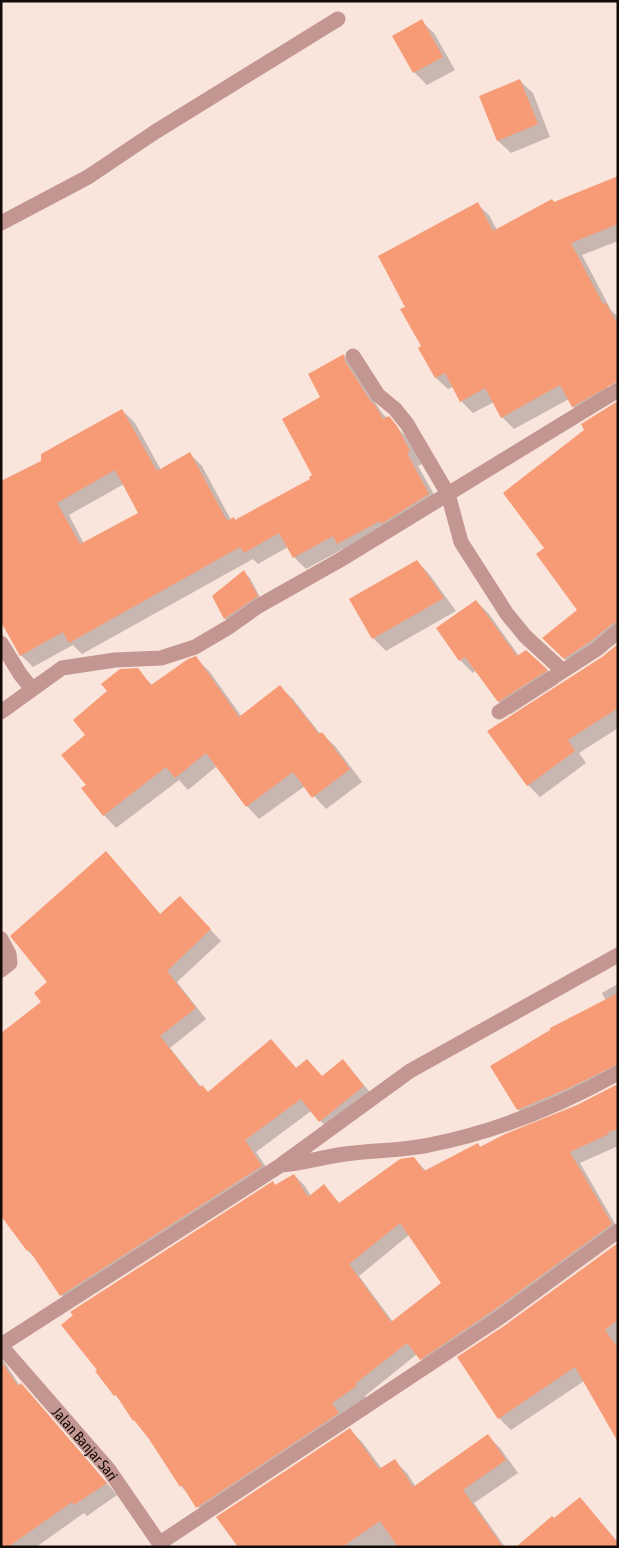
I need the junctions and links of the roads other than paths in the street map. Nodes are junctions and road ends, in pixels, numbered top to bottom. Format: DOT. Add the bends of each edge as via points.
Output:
graph roads {
  1 [pos="338,19"];
  2 [pos="1,223"];
  3 [pos="353,356"];
  4 [pos="618,390"];
  5 [pos="448,494"];
  6 [pos="618,631"];
  7 [pos="1,643"];
  8 [pos="563,671"];
  9 [pos="32,689"];
  10 [pos="1,712"];
  11 [pos="499,712"];
  12 [pos="1,939"];
  13 [pos="618,955"];
  14 [pos="1,970"];
  15 [pos="618,1073"];
  16 [pos="281,1165"];
  17 [pos="618,1231"];
  18 [pos="1,1345"];
  19 [pos="161,1545"];
  1 -- 2 [label="street" via="88,177"];
  3 -- 5 [label="street" via="378,395 407,424"];
  4 -- 5 [label="street"];
  5 -- 8 [label="street" via="461,542 497,598 525,636"];
  5 -- 9 [label="street" via="256,607 195,647 161,658 115,660 62,668"];
  6 -- 8 [label="street"];
  7 -- 9 [label="street"];
  8 -- 11 [label="street"];
  9 -- 10 [label="street"];
  12 -- 14 [label="street" via="10,954 10,963"];
  13 -- 16 [label="street" via="410,1071"];
  15 -- 16 [label="street" via="512,1124 428,1146 344,1154"];
  16 -- 18 [label="street"];
  17 -- 19 [label="street" via="499,1318"];
  18 -- 19 [label="street, Jalan Banjar Sari" via="109,1470"];
}
